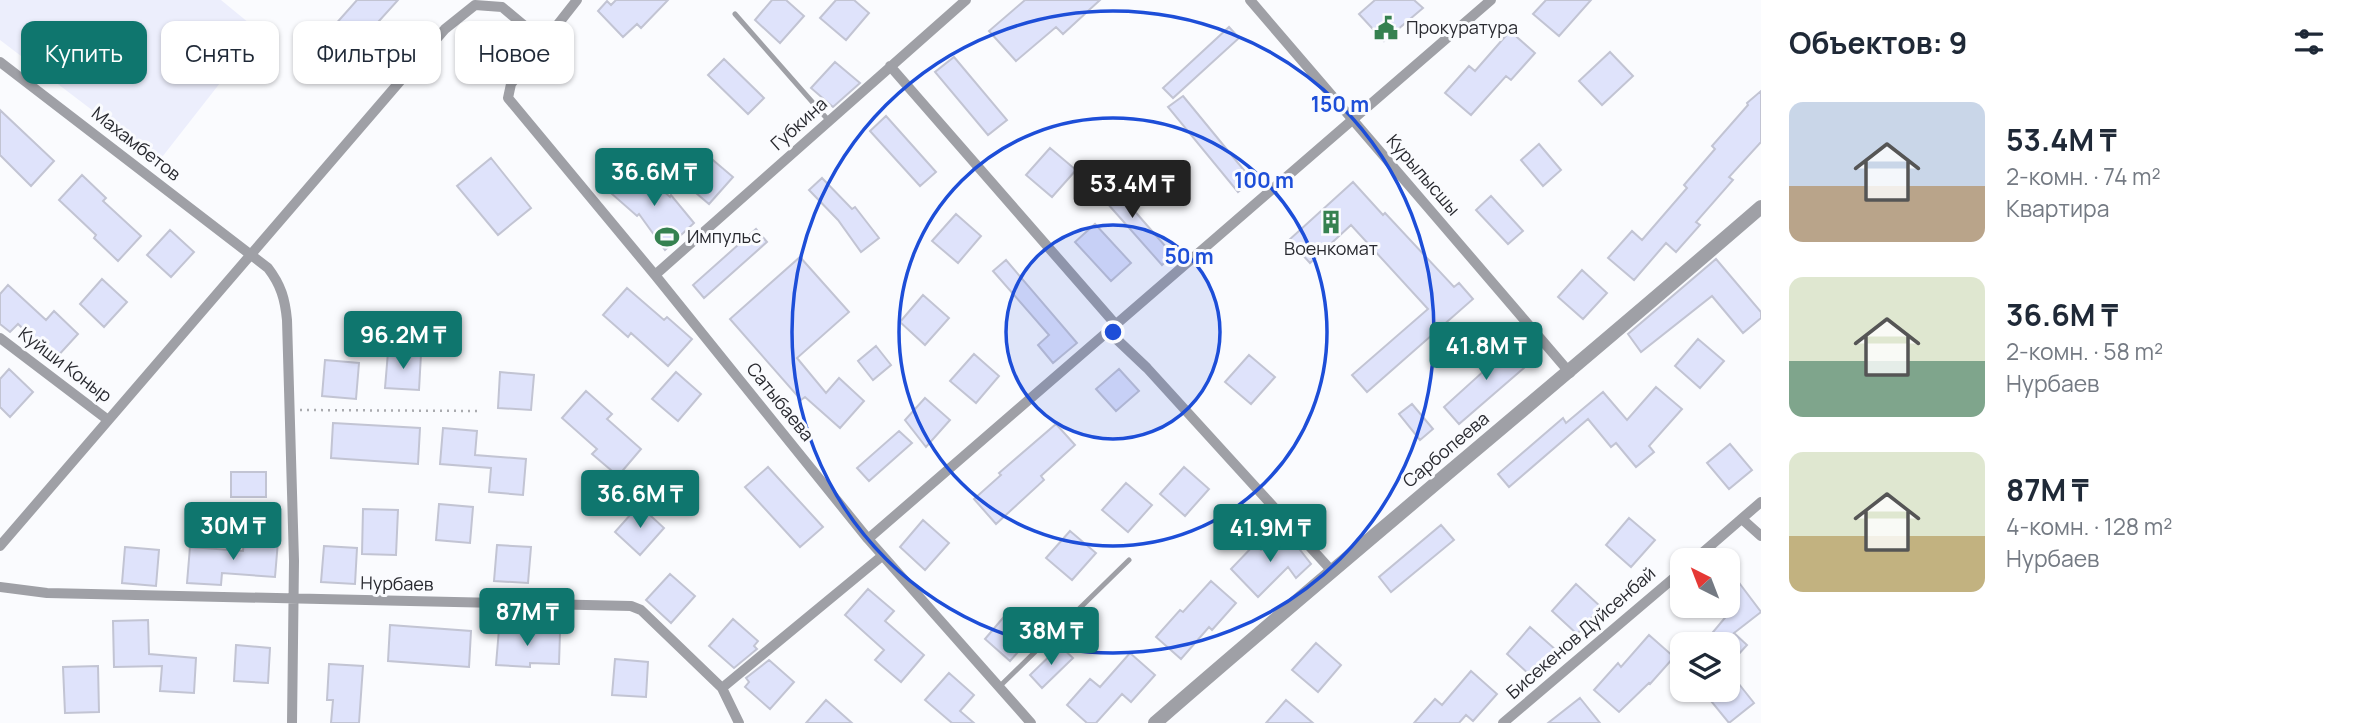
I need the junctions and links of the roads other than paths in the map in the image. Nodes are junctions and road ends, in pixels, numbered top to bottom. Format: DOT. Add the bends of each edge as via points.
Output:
graph roads {
  1 [pos="578,0"];
  2 [pos="966,0"];
  3 [pos="1250,0"];
  4 [pos="1491,0"];
  5 [pos="735,14"];
  6 [pos="455,21"];
  7 [pos="455,21"];
  8 [pos="518,21"];
  9 [pos="561,21"];
  10 [pos="0,62"];
  11 [pos="890,66"];
  12 [pos="511,84"];
  13 [pos="1354,120"];
  14 [pos="829,121"];
  15 [pos="1761,207"];
  16 [pos="251,255"];
  17 [pos="655,275"];
  18 [pos="1113,329"];
  19 [pos="0,338"];
  20 [pos="1570,373"];
  21 [pos="108,421"];
  22 [pos="1761,502"];
  23 [pos="1742,519"];
  24 [pos="1761,536"];
  25 [pos="868,539"];
  26 [pos="0,546"];
  27 [pos="1708,548"];
  28 [pos="882,556"];
  29 [pos="1129,560"];
  30 [pos="1331,570"];
  31 [pos="1670,580"];
  32 [pos="0,587"];
  33 [pos="293,600"];
  34 [pos="999,687"];
  35 [pos="722,688"];
  36 [pos="292,723"];
  37 [pos="739,723"];
  38 [pos="1031,723"];
  39 [pos="1155,723"];
  40 [pos="1503,723"];
  1 -- 9 [label="street"];
  2 -- 11 [label="street, Губкина"];
  3 -- 13 [label="street, Курылысшы"];
  4 -- 13 [label="street"];
  5 -- 14 [label="lane"];
  6 -- 8 [label="street" via="475,5 502,8"];
  7 -- 16 [label="street"];
  10 -- 16 [label="street, Махамбетов"];
  11 -- 14 [label="street, Губкина"];
  11 -- 18 [label="street"];
  12 -- 17 [label="street, Сатыбаева" via="508,98"];
  13 -- 18 [label="street"];
  13 -- 20 [label="street, Курылысшы"];
  14 -- 17 [label="street, Губкина"];
  15 -- 20 [label="street, Сарбопеева"];
  16 -- 21 [label="street"];
  16 -- 33 [label="street, Махамбетов" via="268,268 284,297"];
  17 -- 25 [label="street, Сатыбаева"];
  18 -- 25 [label="street"];
  18 -- 30 [label="street"];
  19 -- 21 [label="street, Куйши Коныр"];
  20 -- 30 [label="street, Сарбопеева"];
  21 -- 26 [label="street"];
  22 -- 23 [label="street"];
  23 -- 24 [label="street"];
  23 -- 27 [label="street"];
  25 -- 28 [label="street, Сатыбаева"];
  28 -- 34 [label="street, Сатыбаева"];
  28 -- 35 [label="street"];
  29 -- 34 [label="lane"];
  30 -- 39 [label="street, Сарбопеева"];
  31 -- 40 [label="street, Бисекенов Дуйсенбай"];
  32 -- 33 [label="street, Нурбаев" via="47,593"];
  33 -- 35 [label="street, Нурбаев" via="631,606"];
  33 -- 36 [label="street, Махамбетов"];
  34 -- 38 [label="street, Сатыбаева"];
  35 -- 37 [label="street, Нурбаев"];
}
